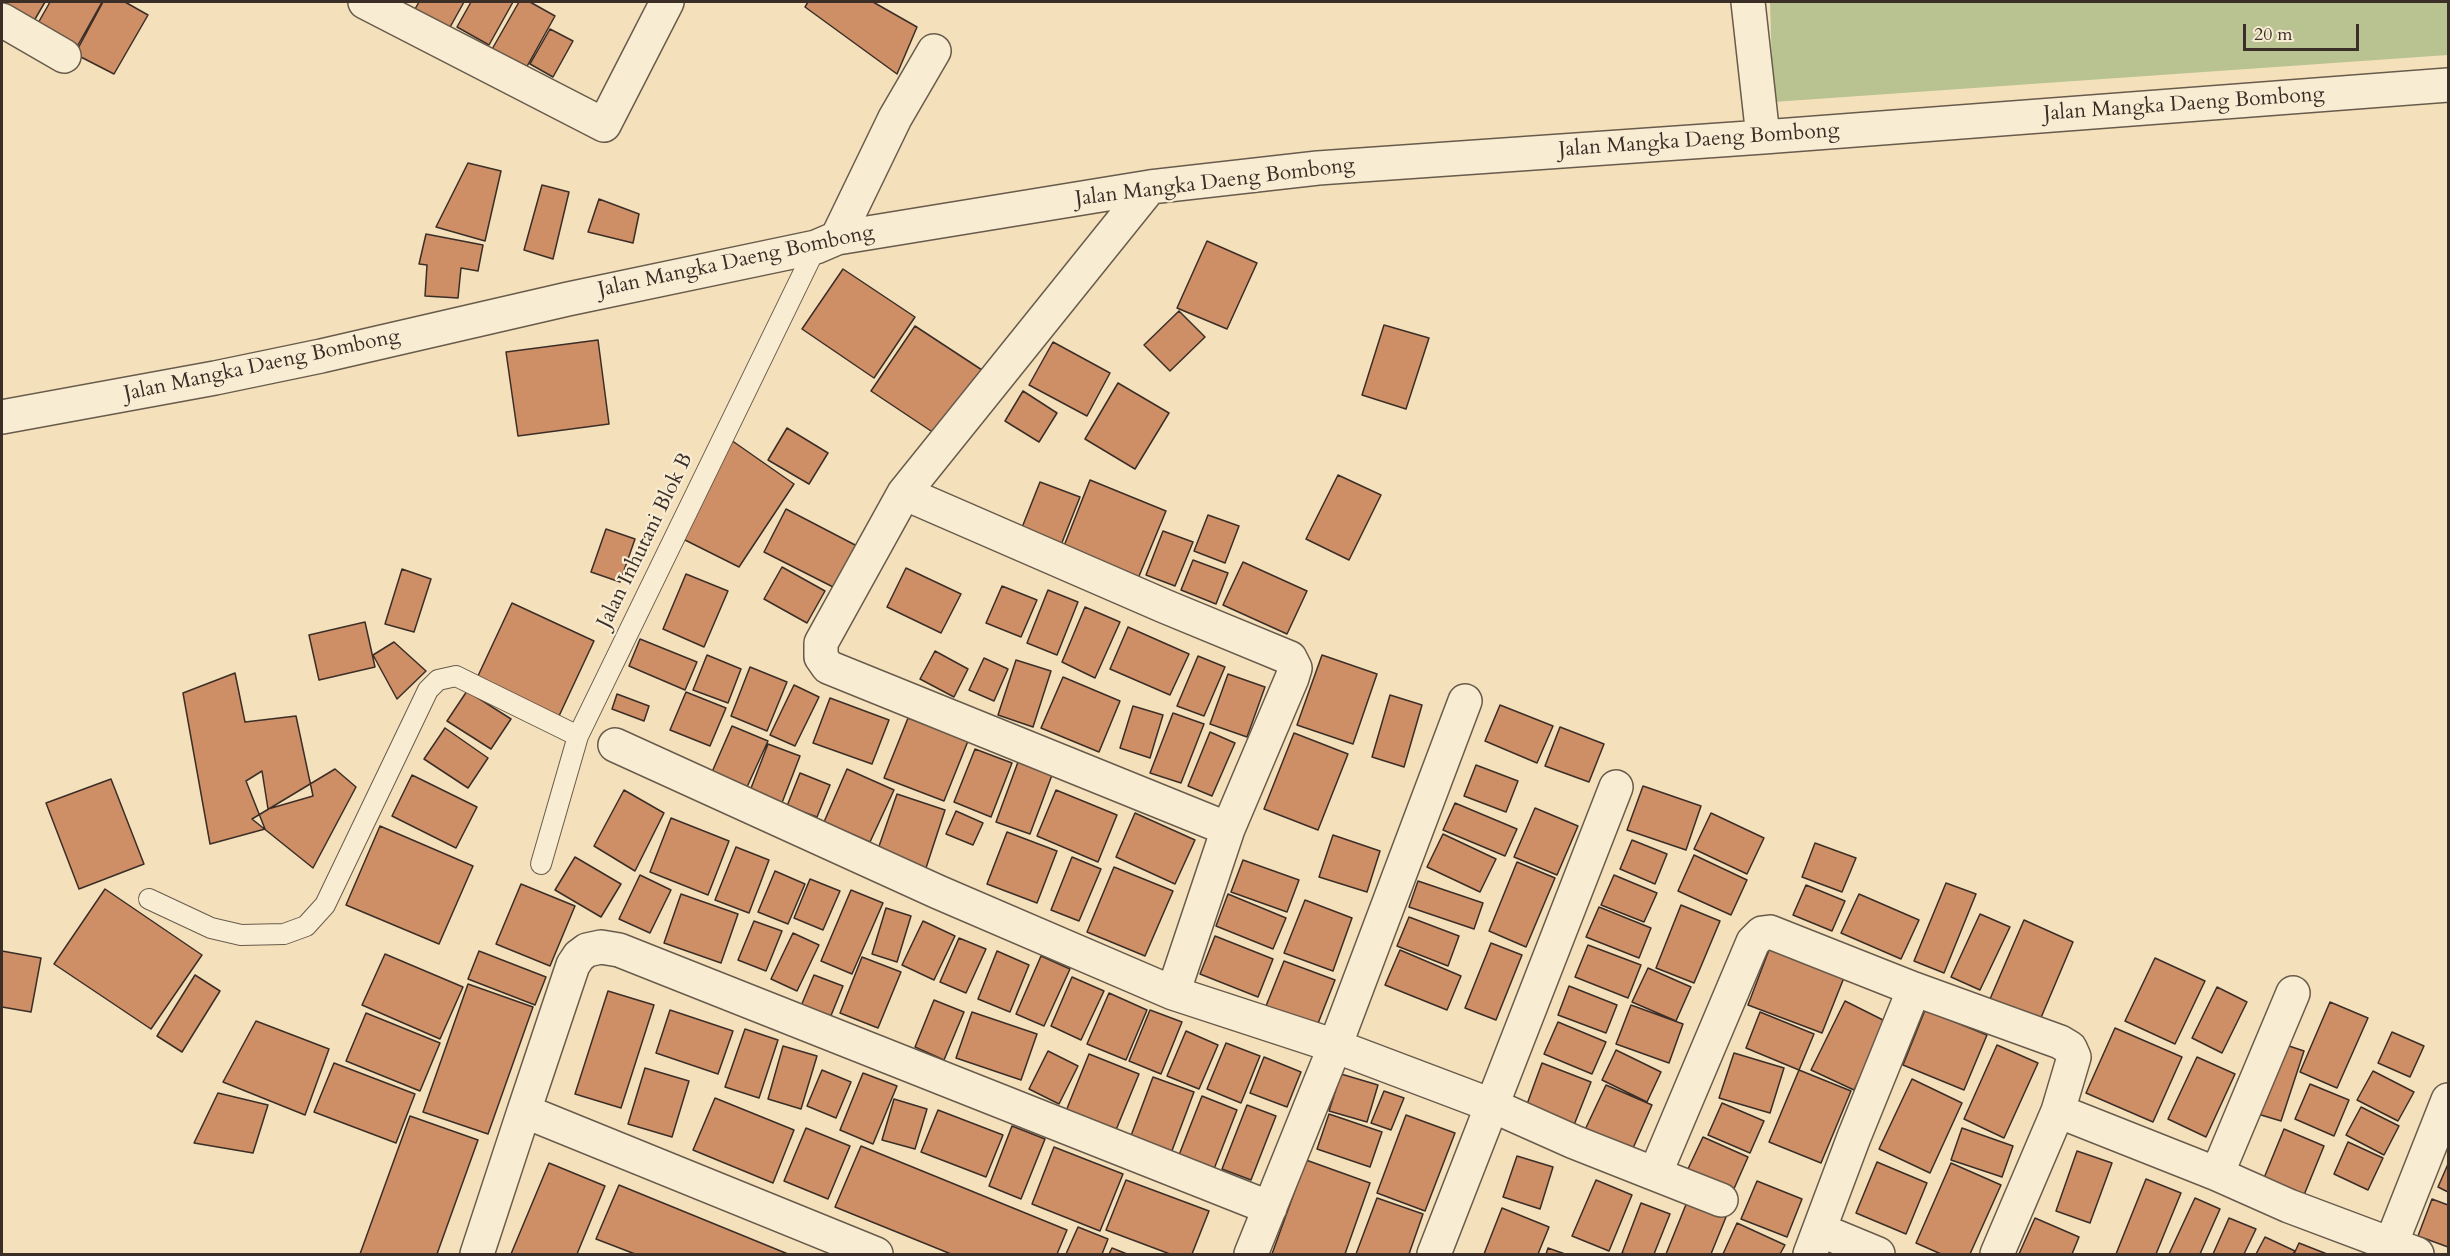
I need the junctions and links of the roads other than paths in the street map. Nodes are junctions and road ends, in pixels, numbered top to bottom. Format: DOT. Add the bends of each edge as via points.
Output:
graph roads {
  1 [pos="365,2"];
  2 [pos="667,2"];
  3 [pos="1748,2"];
  4 [pos="2,21"];
  5 [pos="934,51"];
  6 [pos="64,56"];
  7 [pos="2448,84"];
  8 [pos="1763,137"];
  9 [pos="1150,187"];
  10 [pos="826,242"];
  11 [pos="2,417"];
  12 [pos="904,493"];
  13 [pos="1465,700"];
  14 [pos="578,736"];
  15 [pos="615,745"];
  16 [pos="1616,787"];
  17 [pos="1228,829"];
  18 [pos="541,864"];
  19 [pos="150,899"];
  20 [pos="1914,989"];
  21 [pos="1173,993"];
  22 [pos="2293,993"];
  23 [pos="1335,1046"];
  24 [pos="2448,1100"];
  25 [pos="1491,1105"];
  26 [pos="524,1111"];
  27 [pos="2058,1111"];
  28 [pos="1655,1174"];
  29 [pos="2217,1174"];
  30 [pos="1721,1200"];
  31 [pos="1270,1208"];
  32 [pos="1815,1242"];
  33 [pos="2404,1249"];
  34 [pos="477,1254"];
  35 [pos="876,1254"];
  36 [pos="1251,1254"];
  37 [pos="1434,1254"];
  38 [pos="1878,1254"];
  39 [pos="1997,1254"];
  1 -- 2 [label="street" via="604,125"];
  3 -- 8 [label="street"];
  4 -- 6 [label="street"];
  5 -- 10 [label="street"];
  7 -- 8 [label="street, Jalan Mangka Daeng Bombong"];
  8 -- 9 [label="street, Jalan Mangka Daeng Bombong" via="1318,168"];
  9 -- 10 [label="street, Jalan Mangka Daeng Bombong"];
  9 -- 12 [label="street"];
  10 -- 11 [label="street, Jalan Mangka Daeng Bombong" via="311,358"];
  10 -- 14 [label="lane, Jalan Inhutani Blok B"];
  12 -- 17 [label="street" via="1290,658 1295,668 1292,678"];
  12 -- 17 [label="street" via="821,643 821,657 828,667"];
  13 -- 23 [label="street"];
  14 -- 18 [label="lane, Jalan Inhutani Blok B"];
  14 -- 19 [label="lane" via="456,676 438,680 428,690 325,905 306,926 284,934 241,935 211,928"];
  15 -- 21 [label="street" via="938,892"];
  16 -- 25 [label="street"];
  17 -- 21 [label="street"];
  20 -- 27 [label="street" via="2070,1048 2074,1057"];
  20 -- 28 [label="street" via="1770,932 1762,933 1753,942"];
  20 -- 32 [label="street"];
  21 -- 23 [label="street"];
  22 -- 29 [label="street"];
  23 -- 25 [label="street"];
  23 -- 31 [label="street"];
  24 -- 33 [label="street"];
  25 -- 28 [label="street"];
  25 -- 37 [label="street"];
  26 -- 31 [label="street" via="573,965 587,950 601,947"];
  26 -- 34 [label="street"];
  26 -- 35 [label="street"];
  27 -- 29 [label="street"];
  27 -- 39 [label="street"];
  28 -- 30 [label="street"];
  29 -- 33 [label="street"];
  31 -- 36 [label="street"];
  32 -- 38 [label="street"];
}
